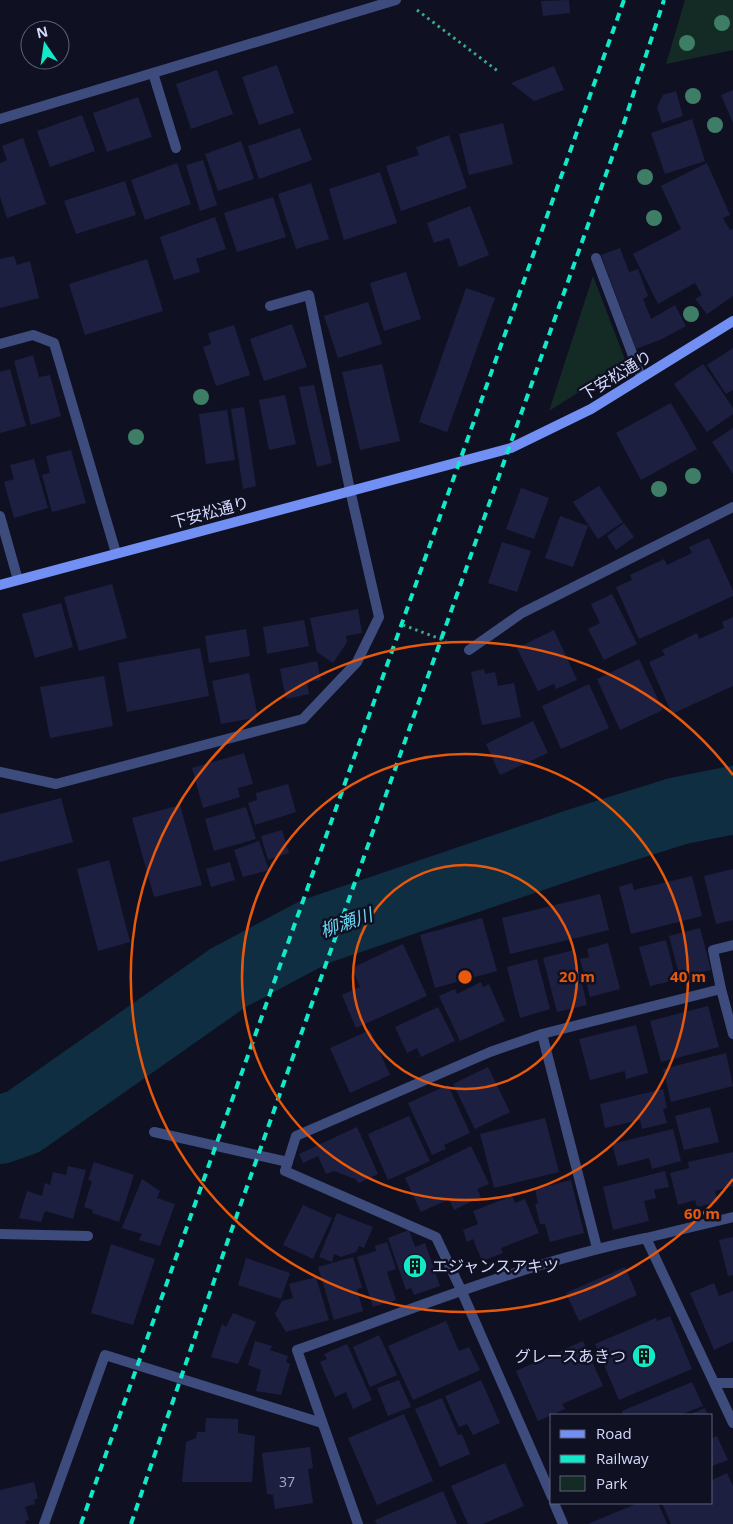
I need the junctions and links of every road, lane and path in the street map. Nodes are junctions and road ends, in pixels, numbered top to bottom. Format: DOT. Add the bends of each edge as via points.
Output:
graph roads {
  1 [pos="396,0"];
  2 [pos="412,6"];
  3 [pos="499,72"];
  4 [pos="152,73"];
  5 [pos="0,118"];
  6 [pos="176,148"];
  7 [pos="596,258"];
  8 [pos="270,306"];
  9 [pos="733,320"];
  10 [pos="0,344"];
  11 [pos="641,377"];
  12 [pos="350,490"];
  13 [pos="733,507"];
  14 [pos="0,516"];
  15 [pos="116,552"];
  16 [pos="18,580"];
  17 [pos="0,585"];
  18 [pos="379,617"];
  19 [pos="469,650"];
  20 [pos="0,772"];
  21 [pos="733,945"];
  22 [pos="721,989"];
  23 [pos="542,1034"];
  24 [pos="733,1034"];
  25 [pos="154,1132"];
  26 [pos="288,1162"];
  27 [pos="733,1217"];
  28 [pos="0,1234"];
  29 [pos="88,1236"];
  30 [pos="646,1238"];
  31 [pos="597,1248"];
  32 [pos="462,1292"];
  33 [pos="716,1383"];
  34 [pos="733,1384"];
  35 [pos="733,1423"];
  36 [pos="322,1424"];
  37 [pos="550,1492"];
  38 [pos="554,1504"];
  39 [pos="44,1524"];
  40 [pos="358,1524"];
  41 [pos="563,1524"];
  1 -- 4 [label="street"];
  2 -- 3 [label="path"];
  4 -- 5 [label="street"];
  4 -- 6 [label="street"];
  7 -- 11 [label="street"];
  8 -- 12 [label="street" via="308,295"];
  9 -- 11 [label="street, 下安松通り"];
  10 -- 15 [label="street" via="33,335 54,343"];
  11 -- 12 [label="street, 下安松通り" via="591,409 511,448"];
  12 -- 15 [label="street, 下安松通り"];
  12 -- 18 [label="street"];
  13 -- 19 [label="street" via="522,613"];
  14 -- 16 [label="street"];
  15 -- 16 [label="street, 下安松通り"];
  16 -- 17 [label="street, 下安松通り"];
  18 -- 19 [label="path"];
  18 -- 20 [label="street" via="357,662 303,719 56,784"];
  21 -- 22 [label="street" via="713,950"];
  22 -- 23 [label="street"];
  22 -- 24 [label="street"];
  23 -- 26 [label="street" via="490,1052 296,1136"];
  23 -- 31 [label="street"];
  25 -- 26 [label="street"];
  26 -- 32 [label="street" via="285,1170 436,1237"];
  27 -- 30 [label="street"];
  28 -- 29 [label="street"];
  30 -- 31 [label="street"];
  30 -- 33 [label="street"];
  31 -- 32 [label="street"];
  32 -- 36 [label="street" via="297,1350"];
  32 -- 37 [label="street"];
  33 -- 34 [label="street"];
  33 -- 35 [label="street"];
  36 -- 39 [label="street" via="105,1354"];
  36 -- 40 [label="street"];
  38 -- 41 [label="street"];
}
